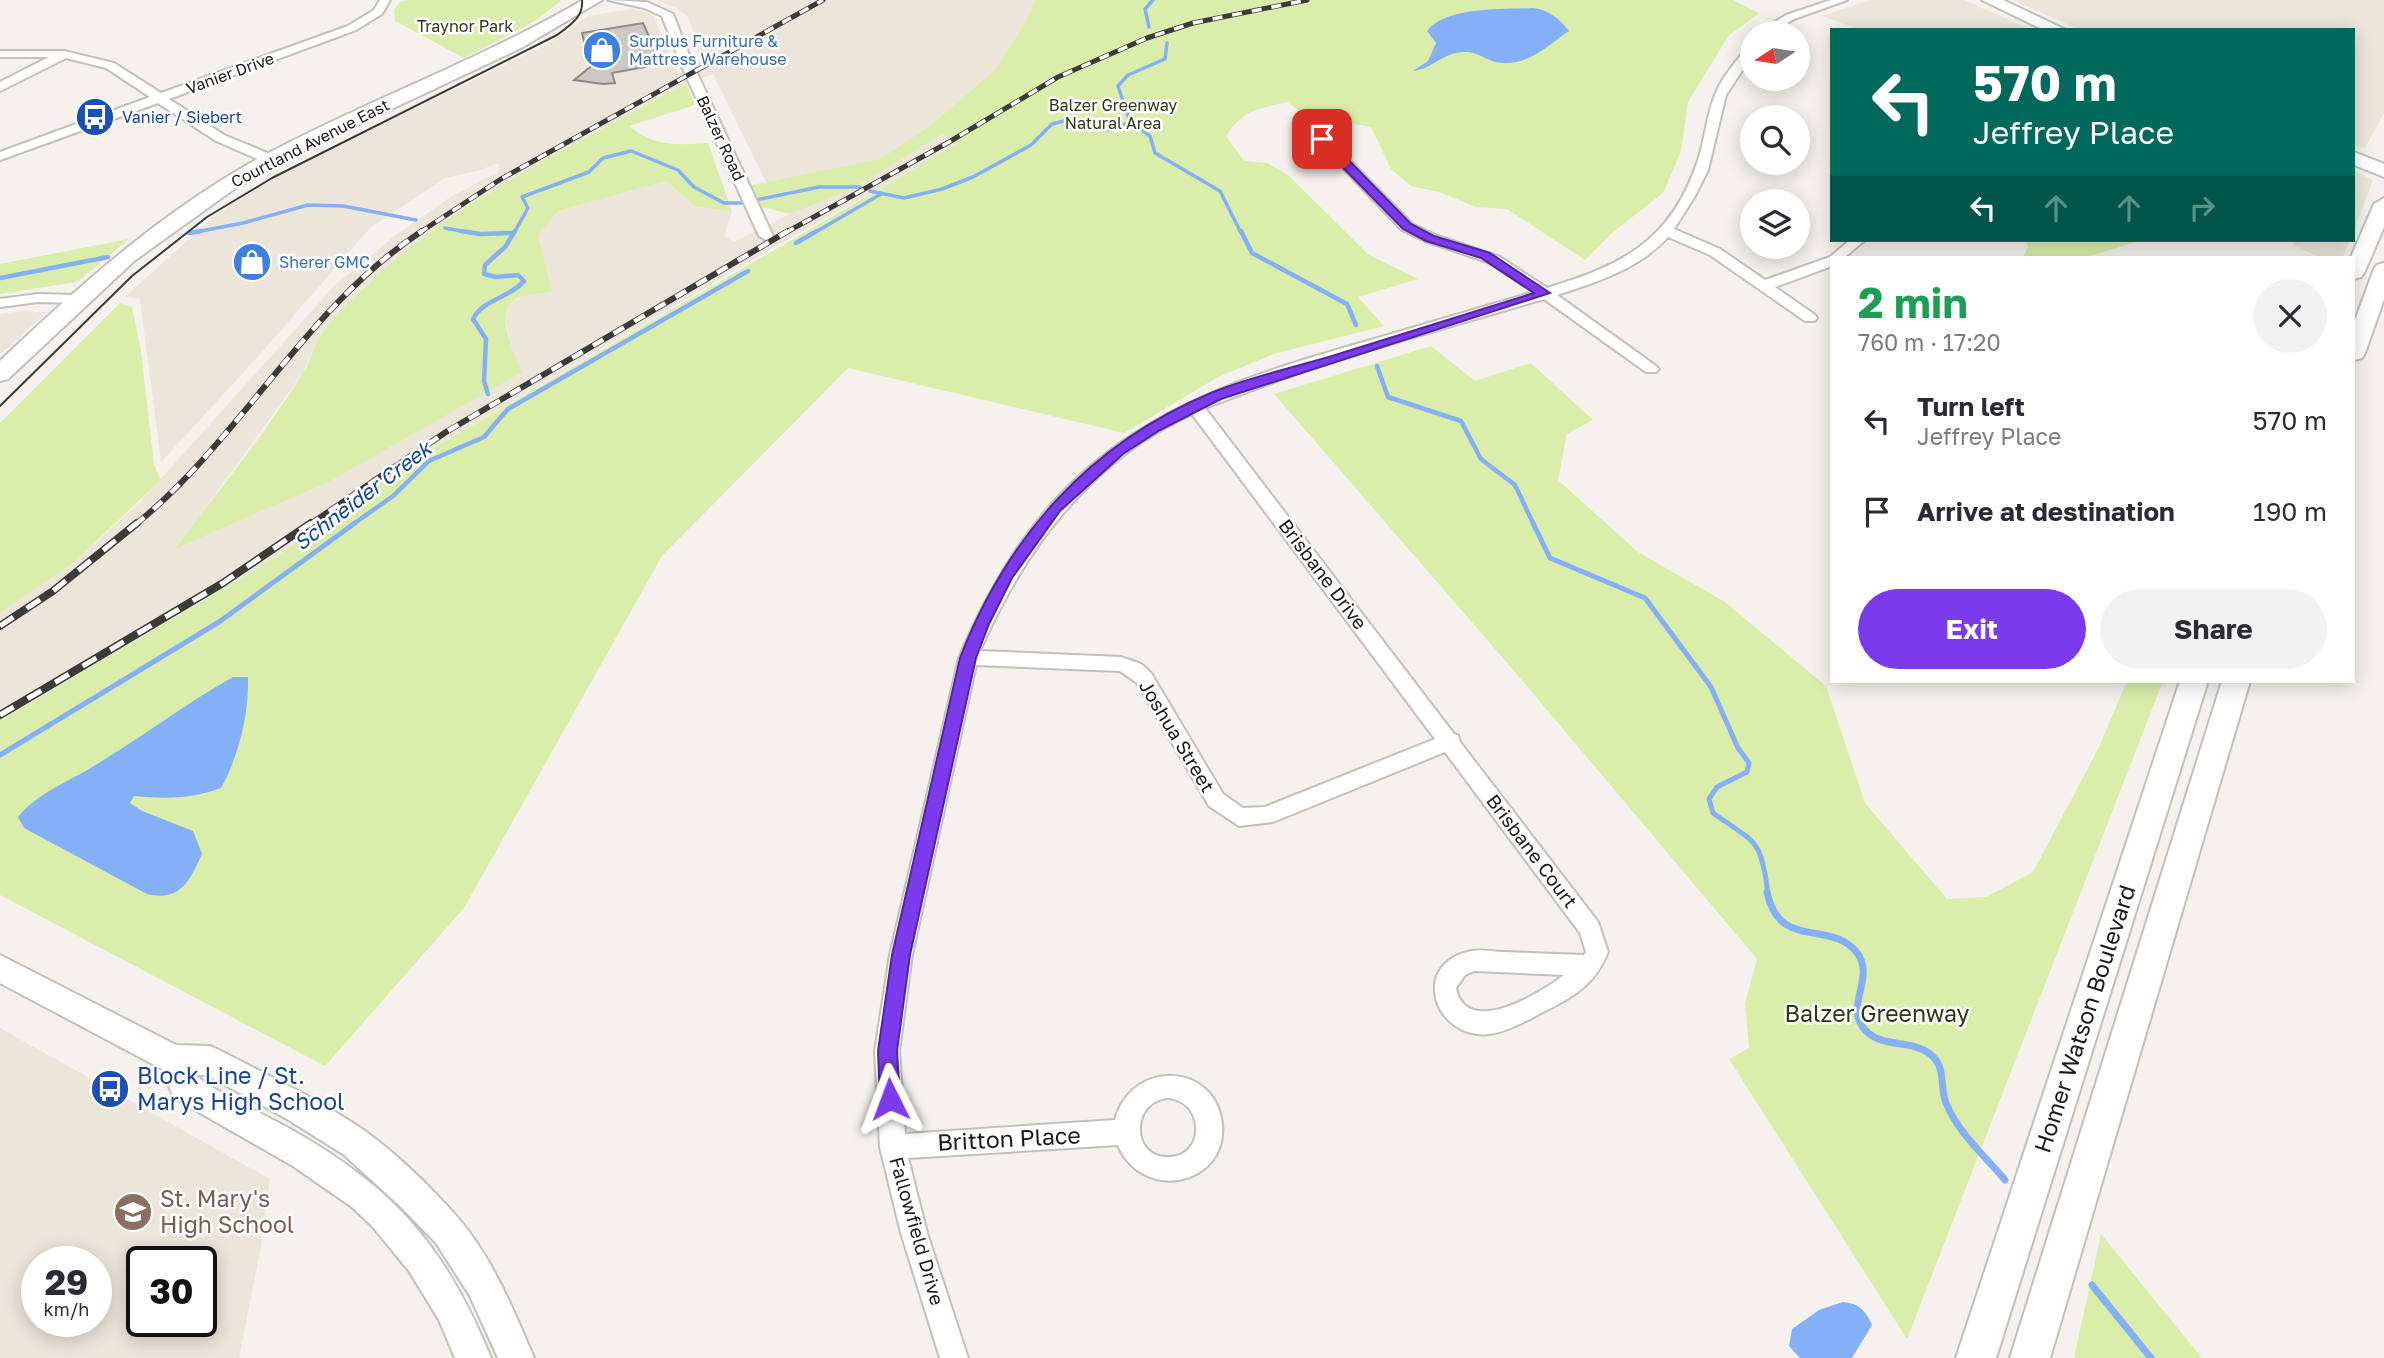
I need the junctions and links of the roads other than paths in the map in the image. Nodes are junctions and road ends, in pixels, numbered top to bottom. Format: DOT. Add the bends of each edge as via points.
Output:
graph roads {
  1 [pos="385,0"];
  2 [pos="576,0"];
  3 [pos="594,0"];
  4 [pos="613,0"];
  5 [pos="1842,0"];
  6 [pos="1990,0"];
  7 [pos="1783,21"];
  8 [pos="2053,28"];
  9 [pos="509,46"];
  10 [pos="0,54"];
  11 [pos="64,54"];
  12 [pos="1740,65"];
  13 [pos="0,87"];
  14 [pos="162,98"];
  15 [pos="1322,139"];
  16 [pos="0,156"];
  17 [pos="2355,158"];
  18 [pos="272,160"];
  19 [pos="2384,171"];
  20 [pos="2384,204"];
  21 [pos="1666,231"];
  22 [pos="766,236"];
  23 [pos="1856,242"];
  24 [pos="1838,256"];
  25 [pos="1830,262"];
  26 [pos="2384,269"];
  27 [pos="2355,271"];
  28 [pos="1766,285"];
  29 [pos="1544,293"];
  30 [pos="76,299"];
  31 [pos="0,303"];
  32 [pos="1810,318"];
  33 [pos="2355,351"];
  34 [pos="1651,369"];
  35 [pos="0,374"];
  36 [pos="1195,406"];
  37 [pos="968,658"];
  38 [pos="2193,683"];
  39 [pos="2235,683"];
  40 [pos="1451,741"];
  41 [pos="1591,966"];
  42 [pos="0,968"];
  43 [pos="173,1059"];
  44 [pos="1126,1132"];
  45 [pos="893,1147"];
  46 [pos="473,1358"];
  47 [pos="516,1358"];
  48 [pos="954,1358"];
  49 [pos="1976,1358"];
  50 [pos="2030,1358"];
  1 -- 14 [label="street, Vanier Drive" via="377,12 352,28"];
  2 -- 9 [label="main road, Courtland Avenue East"];
  3 -- 9 [label="main road, Courtland Avenue East"];
  4 -- 22 [label="street, Balzer Road" via="646,5 667,15"];
  5 -- 7 [label="street"];
  6 -- 8 [label="main road"];
  9 -- 18 [label="main road, Courtland Avenue East"];
  10 -- 11 [label="street"];
  11 -- 13 [label="street"];
  11 -- 14 [label="street" via="110,65"];
  12 -- 21 [label="street, Fallowfield Drive" via="1723,88 1696,182"];
  14 -- 16 [label="street, Vanier Drive"];
  14 -- 18 [label="street" via="220,138"];
  15 -- 29 [label="street" via="1407,227 1486,255"];
  17 -- 19 [label="main road"];
  18 -- 30 [label="main road, Courtland Avenue East" via="185,211"];
  20 -- 27 [label="main road"];
  21 -- 28 [label="street" via="1715,252"];
  21 -- 29 [label="street, Fallowfield Drive" via="1624,265"];
  23 -- 24 [label="street"];
  25 -- 28 [label="street"];
  26 -- 33 [label="main road"];
  28 -- 32 [label="street"];
  29 -- 34 [label="street"];
  29 -- 36 [label="street, Fallowfield Drive" via="1279,375"];
  30 -- 31 [label="street"];
  30 -- 35 [label="main road, Courtland Avenue East"];
  36 -- 37 [label="street, Fallowfield Drive" via="1118,451 1055,508 1006,576"];
  36 -- 40 [label="street, Brisbane Drive"];
  37 -- 40 [label="street, Joshua Street" via="1121,664 1134,669 1144,678 1216,800 1239,817 1266,816"];
  37 -- 45 [label="street, Fallowfield Drive" via="901,955 887,1051"];
  38 -- 49 [label="main road, Homer Watson Boulevard"];
  39 -- 50 [label="main road"];
  40 -- 41 [label="street, Brisbane Court" via="1590,929 1597,952"];
  41 -- 41 [label="street" via="1474,961 1459,964 1448,973 1444,987 1457,1014 1488,1024 1563,990"];
  42 -- 43 [label="street"];
  43 -- 46 [label="street" via="185,1087 344,1180 386,1217 445,1298"];
  43 -- 47 [label="street" via="210,1061 354,1143 448,1231 482,1284"];
  44 -- 45 [label="street, Britton Place"];
  45 -- 48 [label="street, Fallowfield Drive" via="914,1233"];
}
